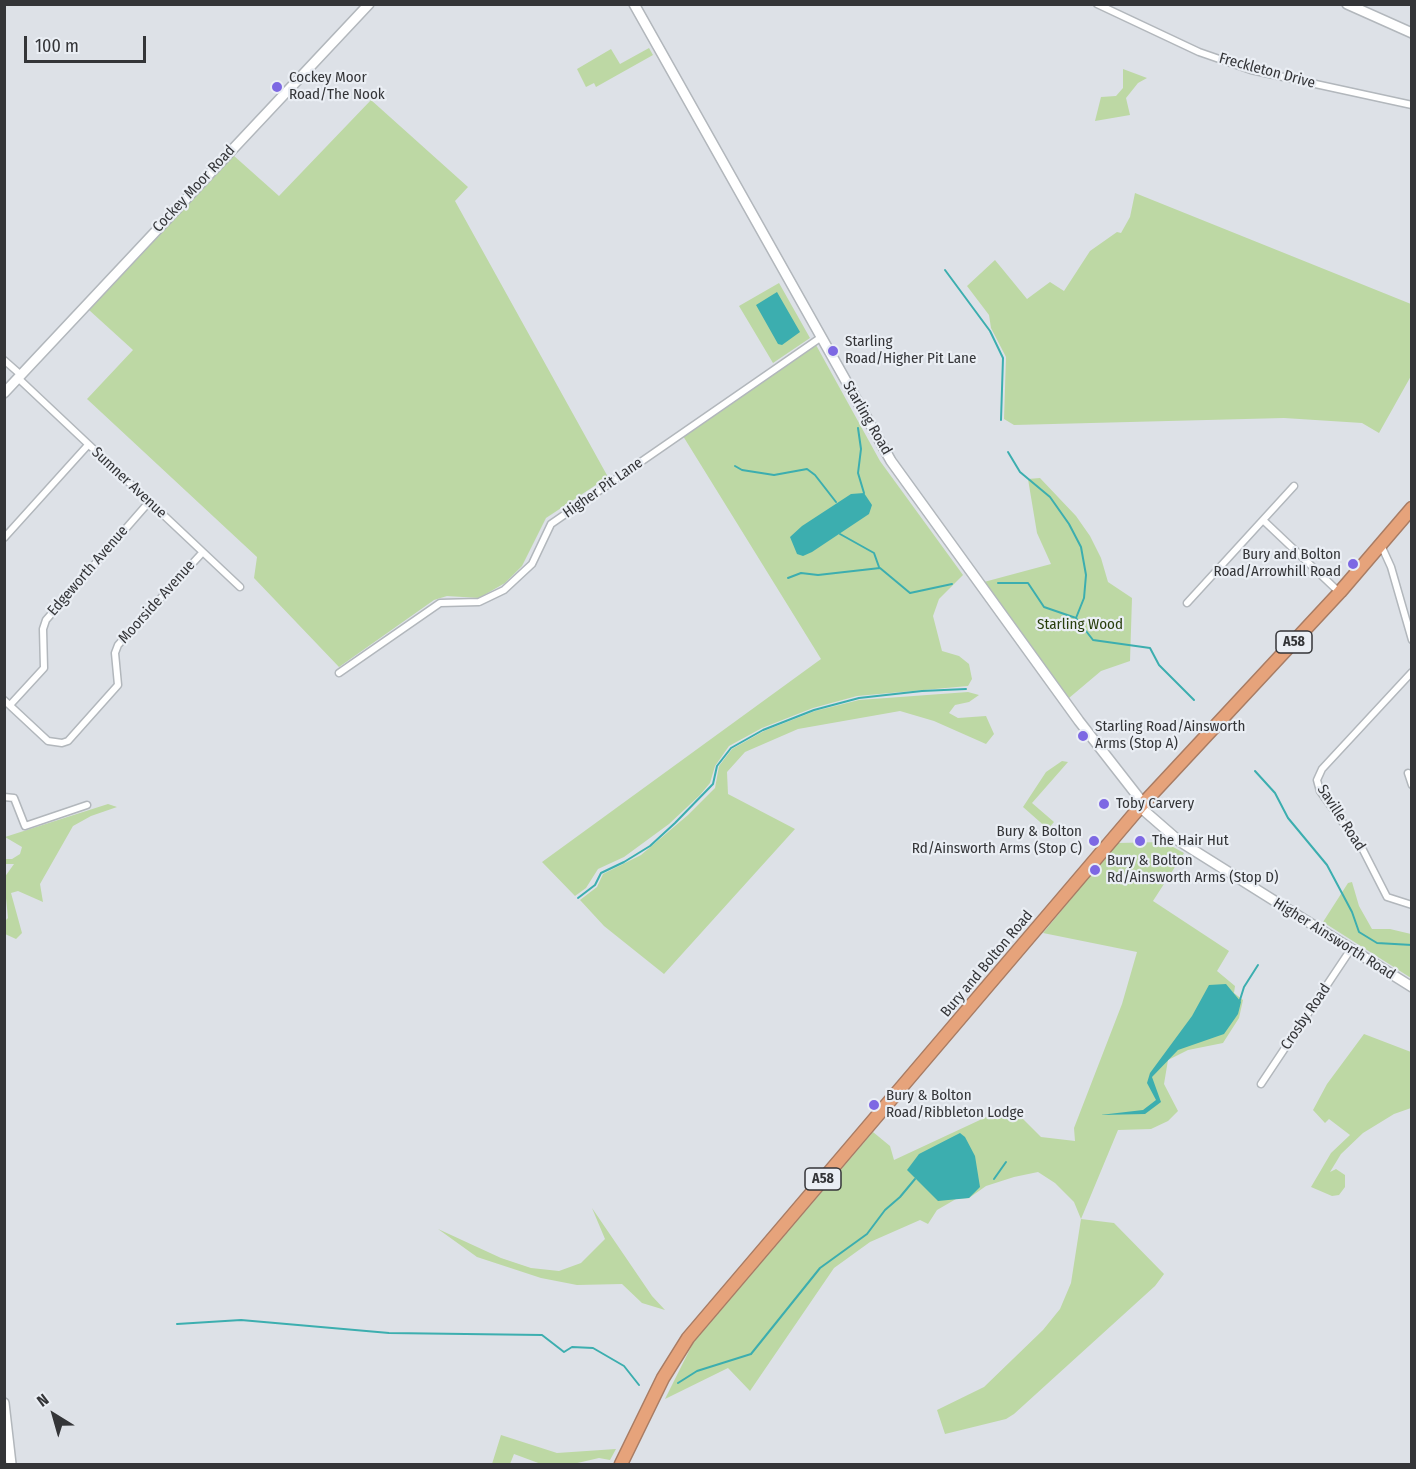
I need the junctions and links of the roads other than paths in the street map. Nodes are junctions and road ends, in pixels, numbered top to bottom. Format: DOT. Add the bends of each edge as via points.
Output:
graph roads {
  1 [pos="369,4"];
  2 [pos="634,4"];
  3 [pos="1097,4"];
  4 [pos="1347,4"];
  5 [pos="1412,33"];
  6 [pos="1412,105"];
  7 [pos="820,338"];
  8 [pos="4,360"];
  9 [pos="19,377"];
  10 [pos="4,393"];
  11 [pos="88,445"];
  12 [pos="1294,486"];
  13 [pos="149,502"];
  14 [pos="1412,508"];
  15 [pos="1263,520"];
  16 [pos="4,538"];
  17 [pos="1381,545"];
  18 [pos="202,553"];
  19 [pos="240,587"];
  20 [pos="1340,592"];
  21 [pos="1187,603"];
  22 [pos="1412,640"];
  23 [pos="1412,672"];
  24 [pos="339,673"];
  25 [pos="6,702"];
  26 [pos="1408,773"];
  27 [pos="1412,785"];
  28 [pos="4,796"];
  29 [pos="87,805"];
  30 [pos="1142,805"];
  31 [pos="1412,905"];
  32 [pos="1351,949"];
  33 [pos="1412,987"];
  34 [pos="1261,1084"];
  35 [pos="4,1403"];
  36 [pos="11,1464"];
  37 [pos="621,1464"];
  1 -- 9 [label="main road, Cockey Moor Road"];
  2 -- 7 [label="main road, Starling Road"];
  3 -- 6 [label="street, Freckleton Drive" via="1199,52 1251,70"];
  4 -- 5 [label="main road"];
  7 -- 24 [label="street, Higher Pit Lane" via="551,524 532,564 504,590 479,602 440,603"];
  7 -- 30 [label="main road, Starling Road" via="891,461"];
  8 -- 9 [label="street, Sumner Avenue"];
  9 -- 10 [label="main road, Cockey Moor Road"];
  9 -- 11 [label="street, Sumner Avenue"];
  11 -- 13 [label="street, Sumner Avenue"];
  11 -- 16 [label="street"];
  12 -- 15 [label="street"];
  13 -- 18 [label="street, Sumner Avenue"];
  13 -- 25 [label="street, Edgeworth Avenue" via="46,620 44,668"];
  14 -- 17 [label="highway, Bury and Bolton Road / A58"];
  15 -- 20 [label="street"];
  15 -- 21 [label="street"];
  17 -- 20 [label="highway, Bury and Bolton Road / A58"];
  17 -- 22 [label="street"];
  18 -- 19 [label="street, Sumner Avenue"];
  18 -- 25 [label="street, Moorside Avenue" via="117,645 118,685 68,741 48,741"];
  20 -- 30 [label="highway, Bury and Bolton Road / A58"];
  23 -- 31 [label="street, Saville Road" via="1322,769 1317,780 1320,791 1363,850 1387,897"];
  26 -- 27 [label="street"];
  28 -- 29 [label="street" via="14,798 25,825"];
  30 -- 32 [label="main road, Higher Ainsworth Road" via="1179,841"];
  30 -- 37 [label="highway, Bury and Bolton Road / A58" via="688,1338 663,1378"];
  32 -- 33 [label="main road, Higher Ainsworth Road"];
  32 -- 34 [label="street, Crosby Road"];
  35 -- 36 [label="main road"];
}
